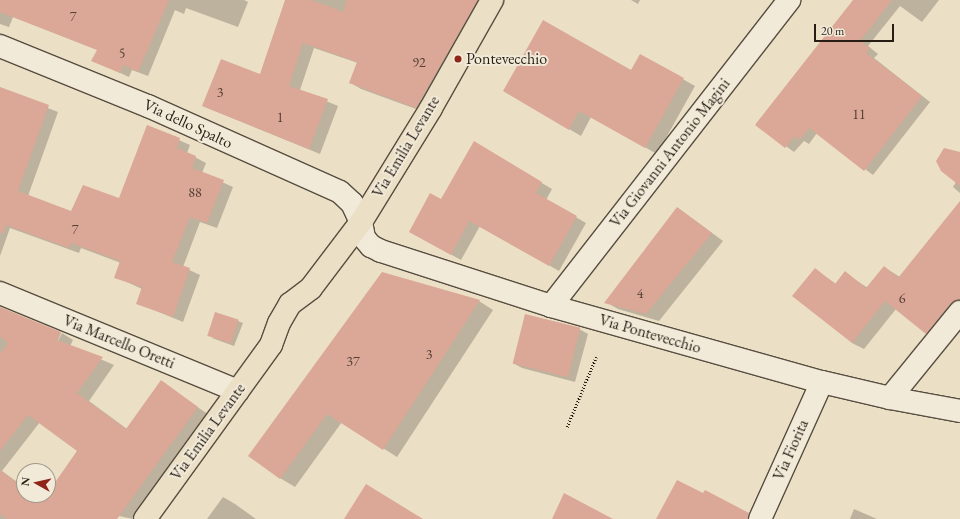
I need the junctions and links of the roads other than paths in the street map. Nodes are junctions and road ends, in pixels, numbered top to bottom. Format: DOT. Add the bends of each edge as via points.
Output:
graph roads {
  1 [pos="492,0"];
  2 [pos="789,0"];
  3 [pos="0,46"];
  4 [pos="361,222"];
  5 [pos="0,293"];
  6 [pos="551,306"];
  7 [pos="960,312"];
  8 [pos="822,382"];
  9 [pos="238,391"];
  10 [pos="890,398"];
  11 [pos="960,411"];
  12 [pos="145,519"];
  13 [pos="760,519"];
  1 -- 4 [label="main road, Via Emilia Levante" via="431,108"];
  2 -- 6 [label="street, Via Giovanni Antonio Magini"];
  3 -- 4 [label="street, Via dello Spalto" via="148,106 340,192 352,203"];
  4 -- 6 [label="street, Via Pontevecchio" via="364,238 371,246 381,251"];
  4 -- 9 [label="main road, Via Emilia Levante" via="311,288 296,323 271,345"];
  5 -- 9 [label="street, Via Marcello Oretti"];
  6 -- 8 [label="street, Via Pontevecchio"];
  7 -- 10 [label="street"];
  8 -- 10 [label="street, Via Pontevecchio"];
  8 -- 13 [label="street, Via Fiorita"];
  9 -- 12 [label="main road, Via Emilia Levante"];
  10 -- 11 [label="street, Via Pontevecchio"];
}
